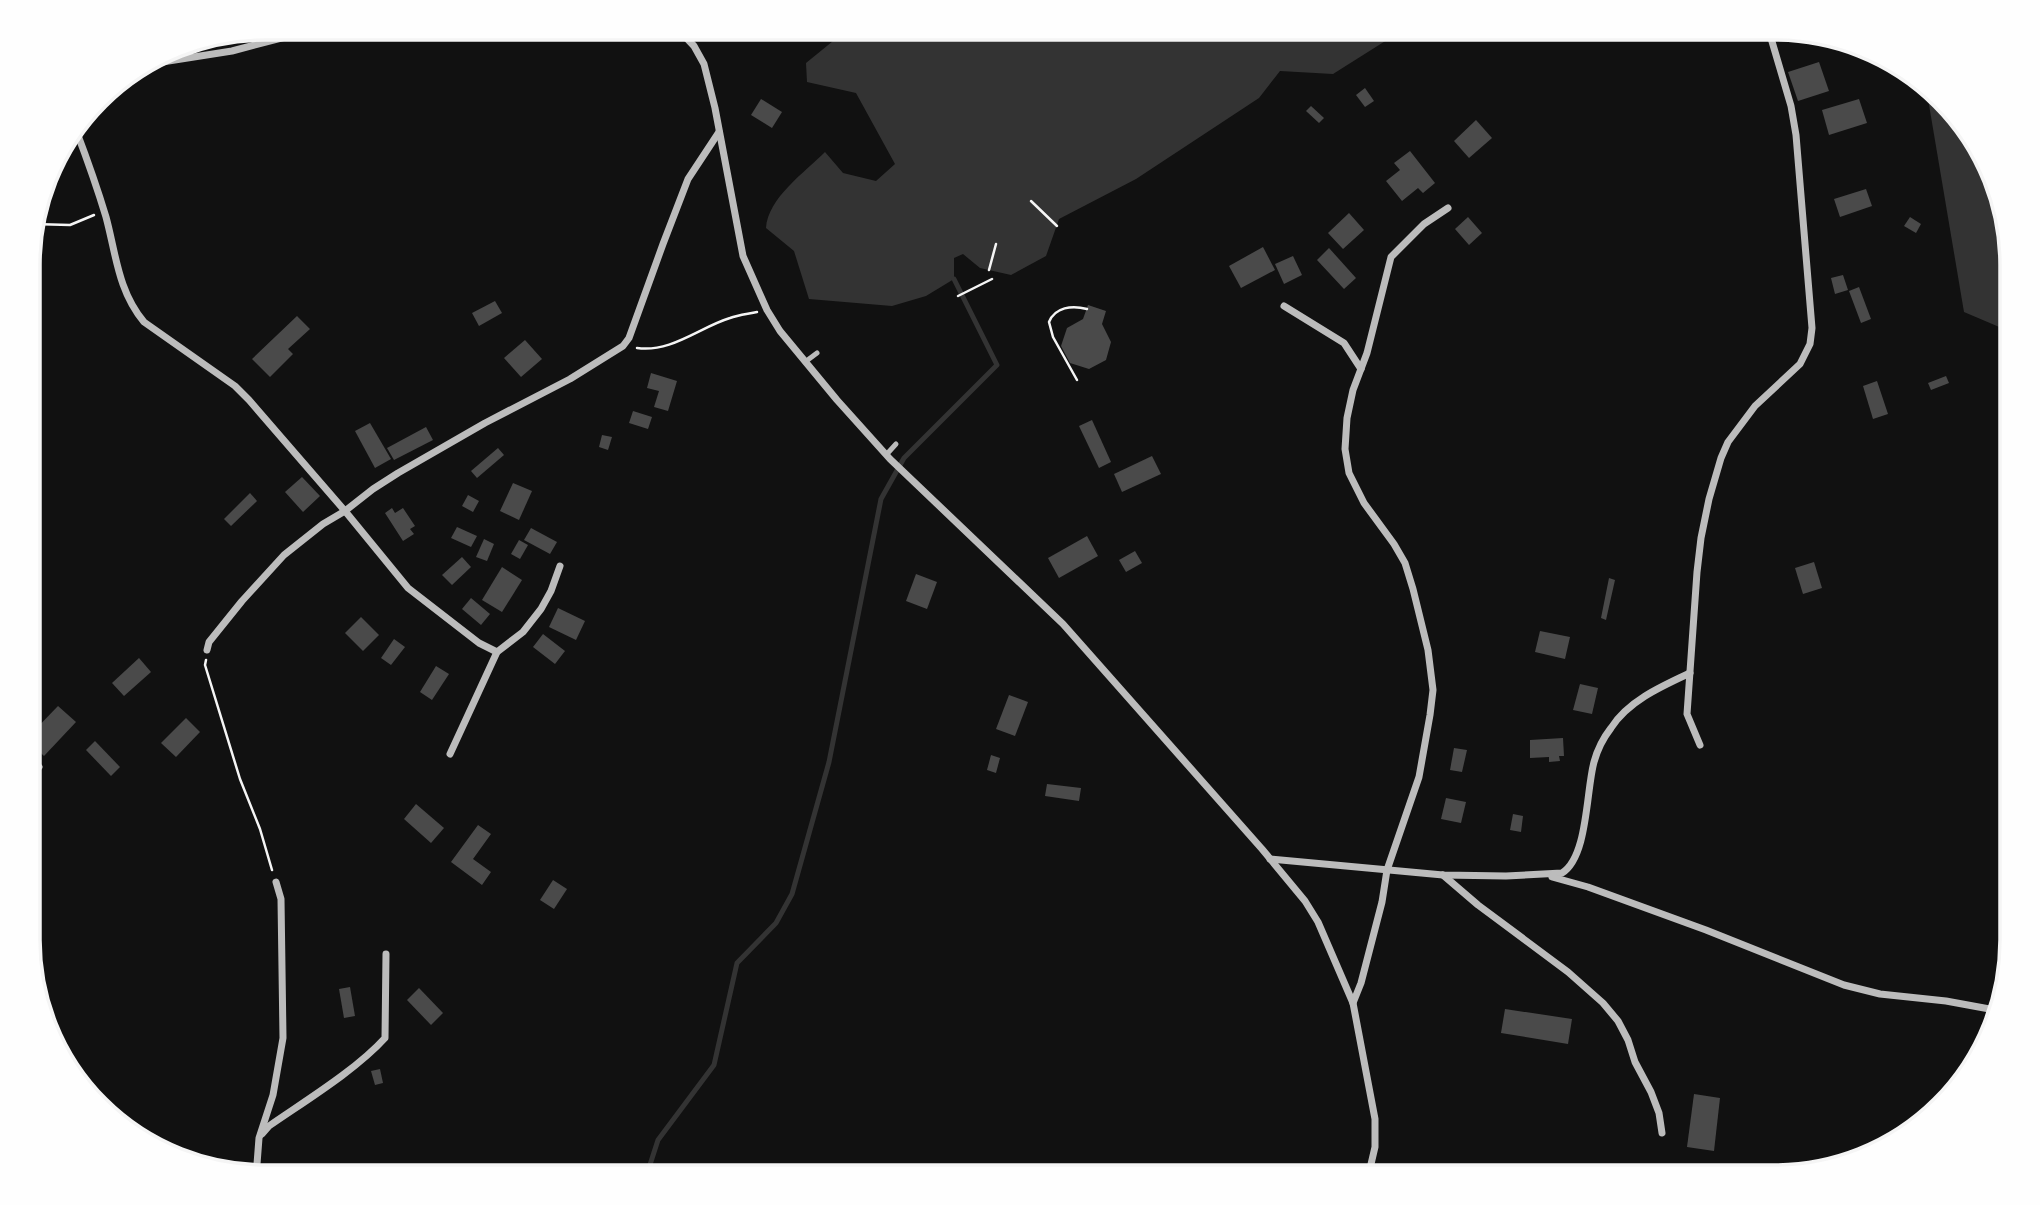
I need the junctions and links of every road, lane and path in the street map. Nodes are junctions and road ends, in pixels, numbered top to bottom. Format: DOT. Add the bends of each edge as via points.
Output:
graph roads {
  1 [pos="274,40"];
  2 [pos="688,40"];
  3 [pos="1772,40"];
  4 [pos="172,61"];
  5 [pos="719,132"];
  6 [pos="80,139"];
  7 [pos="1031,201"];
  8 [pos="1448,208"];
  9 [pos="105,213"];
  10 [pos="44,224"];
  11 [pos="1057,226"];
  12 [pos="996,244"];
  13 [pos="989,270"];
  14 [pos="992,279"];
  15 [pos="958,296"];
  16 [pos="1284,306"];
  17 [pos="1087,309"];
  18 [pos="767,310"];
  19 [pos="623,346"];
  20 [pos="817,354"];
  21 [pos="805,362"];
  22 [pos="1361,369"];
  23 [pos="1076,380"];
  24 [pos="896,444"];
  25 [pos="886,455"];
  26 [pos="345,511"];
  27 [pos="560,566"];
  28 [pos="207,650"];
  29 [pos="497,652"];
  30 [pos="1690,673"];
  31 [pos="1700,745"];
  32 [pos="450,754"];
  33 [pos="1270,859"];
  34 [pos="1387,870"];
  35 [pos="1443,875"];
  36 [pos="1548,875"];
  37 [pos="276,881"];
  38 [pos="386,954"];
  39 [pos="1353,1003"];
  40 [pos="1989,1009"];
  41 [pos="1662,1133"];
  42 [pos="260,1138"];
  43 [pos="257,1164"];
  44 [pos="1371,1164"];
  1 -- 4 [label="street"];
  2 -- 5 [label="street" via="704,64"];
  3 -- 30 [label="street" via="1796,135 1812,309 1810,344 1800,365 1755,406 1721,458 1701,538"];
  5 -- 18 [label="street" via="743,257"];
  5 -- 19 [label="street" via="688,179"];
  6 -- 9 [label="street"];
  7 -- 11 [label="path"];
  8 -- 22 [label="street" via="1424,224 1391,257"];
  9 -- 10 [label="path" via="71,225"];
  9 -- 26 [label="street" via="122,281 144,322 235,386"];
  12 -- 13 [label="path"];
  14 -- 15 [label="path"];
  16 -- 22 [label="street" via="1344,343"];
  17 -- 23 [label="path" via="1062,310 1049,322"];
  18 -- 19 [label="path" via="729,318 684,340 647,349"];
  18 -- 21 [label="street"];
  19 -- 26 [label="street" via="398,473"];
  20 -- 21 [label="lane"];
  21 -- 25 [label="street"];
  22 -- 34 [label="street" via="1347,418 1346,464 1364,503 1405,563 1428,650 1433,690 1419,777"];
  24 -- 25 [label="lane"];
  25 -- 33 [label="street" via="1063,624"];
  26 -- 28 [label="street" via="284,555 242,601"];
  26 -- 29 [label="street" via="408,588"];
  27 -- 29 [label="street" via="541,609 516,639"];
  28 -- 37 [label="path" via="205,665"];
  29 -- 32 [label="street"];
  30 -- 31 [label="street" via="1687,715"];
  30 -- 36 [label="street" via="1634,704 1610,728 1593,764 1578,853 1569,869"];
  33 -- 34 [label="street"];
  33 -- 39 [label="street" via="1318,922"];
  34 -- 35 [label="street"];
  34 -- 39 [label="street"];
  35 -- 36 [label="street"];
  35 -- 41 [label="street" via="1603,1003 1628,1040 1651,1092"];
  36 -- 40 [label="street" via="1844,985"];
  37 -- 42 [label="street" via="281,899 283,1038"];
  38 -- 42 [label="street" via="385,1038 269,1126"];
  39 -- 44 [label="street" via="1374,1119"];
  42 -- 43 [label="street"];
}
